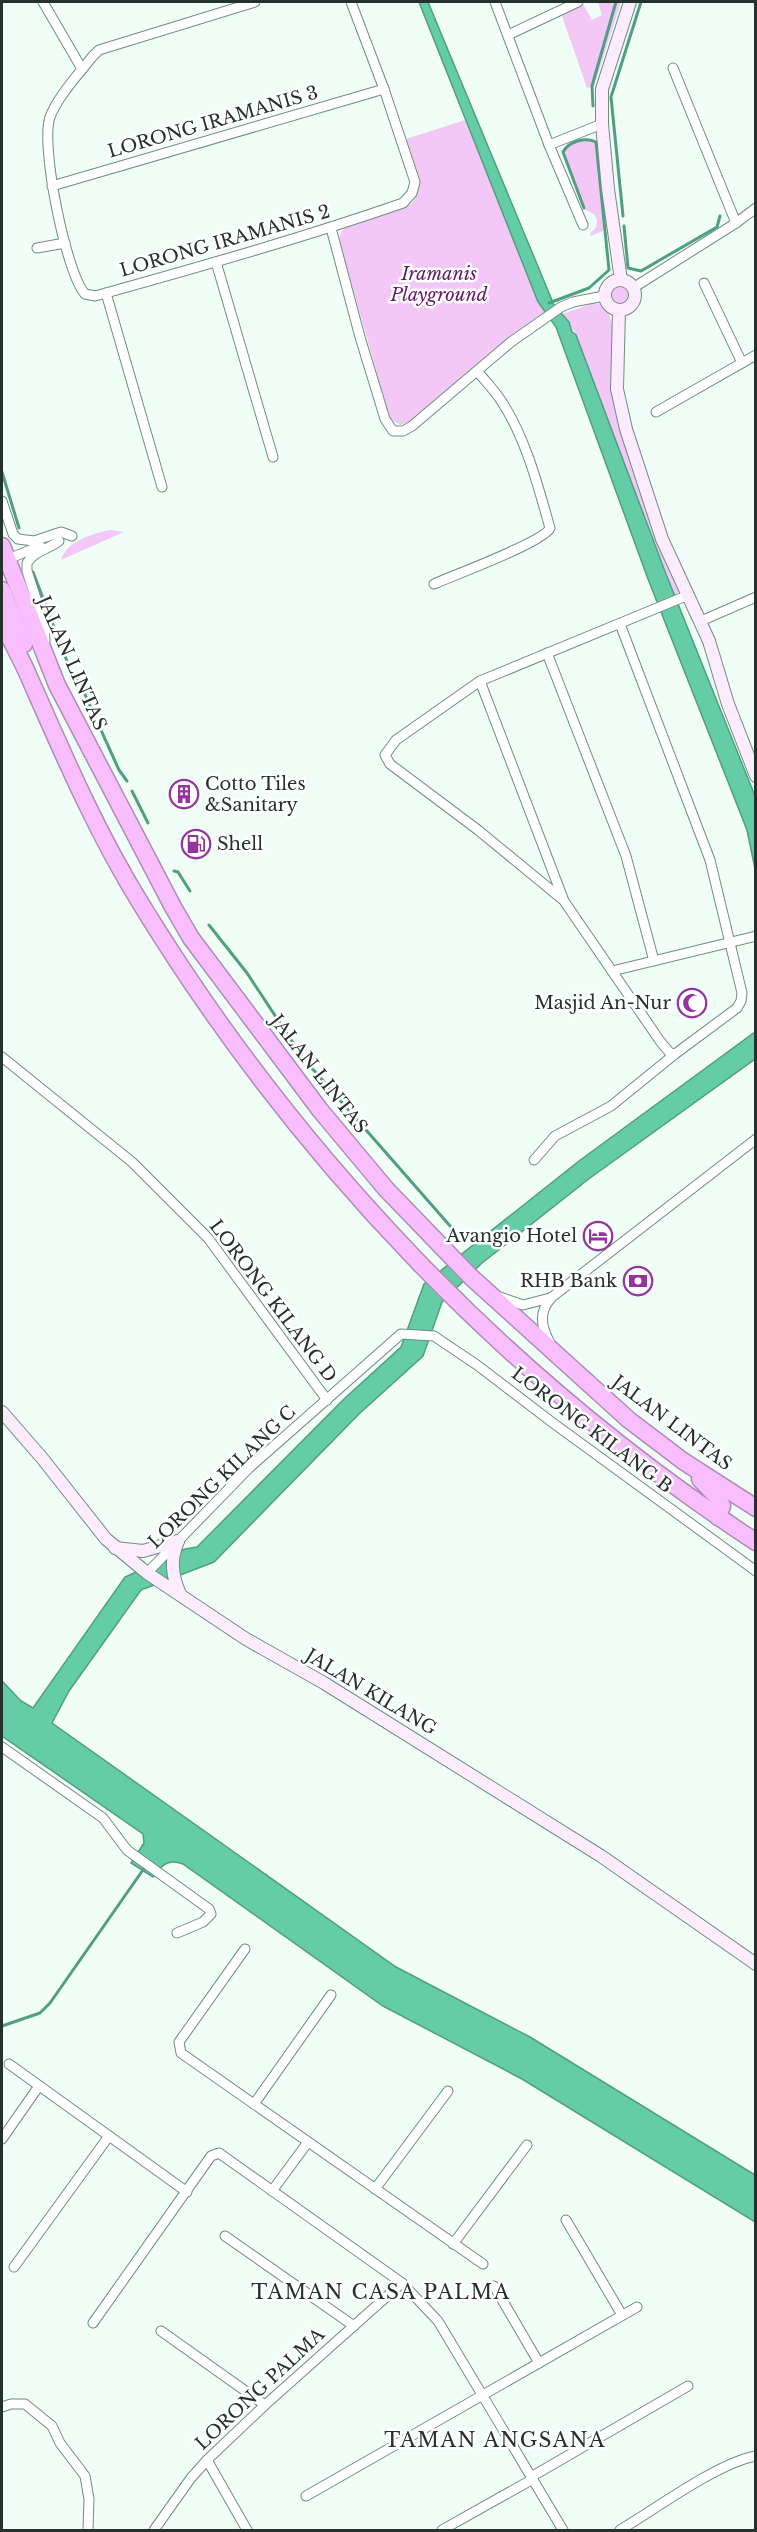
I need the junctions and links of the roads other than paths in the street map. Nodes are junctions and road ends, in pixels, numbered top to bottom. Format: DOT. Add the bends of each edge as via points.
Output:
graph roads {
  1 [pos="44,2"];
  2 [pos="255,2"];
  3 [pos="351,2"];
  4 [pos="495,2"];
  5 [pos="578,2"];
  6 [pos="630,2"];
  7 [pos="508,35"];
  8 [pos="673,68"];
  9 [pos="82,69"];
  10 [pos="384,89"];
  11 [pos="602,124"];
  12 [pos="549,145"];
  13 [pos="52,186"];
  14 [pos="756,208"];
  15 [pos="736,223"];
  16 [pos="583,225"];
  17 [pos="331,228"];
  18 [pos="65,243"];
  19 [pos="37,248"];
  20 [pos="216,262"];
  21 [pos="621,280"];
  22 [pos="704,283"];
  23 [pos="633,288"];
  24 [pos="106,293"];
  25 [pos="604,296"];
  26 [pos="619,310"];
  27 [pos="756,355"];
  28 [pos="742,363"];
  29 [pos="478,372"];
  30 [pos="656,412"];
  31 [pos="273,457"];
  32 [pos="162,487"];
  33 [pos="2,501"];
  34 [pos="72,536"];
  35 [pos="3,557"];
  36 [pos="435,584"];
  37 [pos="2,590"];
  38 [pos="683,597"];
  39 [pos="756,597"];
  40 [pos="2,621"];
  41 [pos="701,621"];
  42 [pos="620,624"];
  43 [pos="547,653"];
  44 [pos="45,654"];
  45 [pos="480,681"];
  46 [pos="756,776"];
  47 [pos="76,782"];
  48 [pos="564,901"];
  49 [pos="756,936"];
  50 [pos="729,942"];
  51 [pos="654,961"];
  52 [pos="612,971"];
  53 [pos="675,1054"];
  54 [pos="2,1057"];
  55 [pos="756,1139"];
  56 [pos="534,1160"];
  57 [pos="471,1277"];
  58 [pos="552,1297"];
  59 [pos="401,1334"];
  60 [pos="557,1356"];
  61 [pos="327,1400"];
  62 [pos="2,1412"];
  63 [pos="683,1461"];
  64 [pos="756,1508"];
  65 [pos="718,1517"];
  66 [pos="178,1541"];
  67 [pos="756,1542"];
  68 [pos="114,1547"];
  69 [pos="756,1570"];
  70 [pos="147,1573"];
  71 [pos="181,1597"];
  72 [pos="2,1748"];
  73 [pos="177,1933"];
  74 [pos="245,1949"];
  75 [pos="756,1964"];
  76 [pos="331,1995"];
  77 [pos="9,2064"];
  78 [pos="39,2086"];
  79 [pos="448,2091"];
  80 [pos="254,2104"];
  81 [pos="109,2136"];
  82 [pos="2,2139"];
  83 [pos="308,2142"];
  84 [pos="527,2145"];
  85 [pos="375,2189"];
  86 [pos="272,2191"];
  87 [pos="187,2192"];
  88 [pos="566,2220"];
  89 [pos="225,2236"];
  90 [pos="453,2244"];
  91 [pos="483,2265"];
  92 [pos="14,2267"];
  93 [pos="402,2283"];
  94 [pos="494,2286"];
  95 [pos="637,2307"];
  96 [pos="622,2315"];
  97 [pos="93,2323"];
  98 [pos="354,2326"];
  99 [pos="161,2331"];
  100 [pos="539,2363"];
  101 [pos="688,2386"];
  102 [pos="482,2395"];
  103 [pos="265,2405"];
  104 [pos="2,2408"];
  105 [pos="756,2456"];
  106 [pos="207,2460"];
  107 [pos="532,2478"];
  108 [pos="306,2496"];
  109 [pos="88,2530"];
  110 [pos="154,2530"];
  111 [pos="247,2530"];
  112 [pos="442,2530"];
  113 [pos="563,2530"];
  114 [pos="620,2530"];
  1 -- 9 [label="street"];
  2 -- 9 [label="street, LORONG IRAMANIS 2" via="107,46"];
  3 -- 10 [label="street"];
  4 -- 7 [label="street"];
  5 -- 7 [label="street"];
  6 -- 11 [label="street" via="602,89"];
  7 -- 12 [label="street"];
  8 -- 15 [label="street"];
  9 -- 13 [label="street, LORONG IRAMANIS 2" via="49,118"];
  10 -- 13 [label="street, LORONG IRAMANIS 3"];
  10 -- 17 [label="street, LORONG IRAMANIS 2" via="415,182 411,193 403,203"];
  11 -- 12 [label="street"];
  11 -- 21 [label="street"];
  12 -- 16 [label="street"];
  13 -- 18 [label="street, LORONG IRAMANIS 2"];
  14 -- 15 [label="street"];
  15 -- 23 [label="street"];
  17 -- 20 [label="street, LORONG IRAMANIS 2"];
  17 -- 29 [label="street" via="385,419 393,431 412,426"];
  18 -- 19 [label="street"];
  18 -- 24 [label="street, LORONG IRAMANIS 2" via="79,287 95,296"];
  20 -- 24 [label="street, LORONG IRAMANIS 2"];
  20 -- 31 [label="street"];
  21 -- 23 [label="street"];
  21 -- 25 [label="street" via="610,283"];
  22 -- 28 [label="street"];
  23 -- 26 [label="street" via="633,302"];
  24 -- 32 [label="street"];
  25 -- 26 [label="street" via="610,307"];
  25 -- 29 [label="street" via="561,307 511,342"];
  26 -- 38 [label="street" via="616,369 620,407"];
  27 -- 28 [label="street"];
  28 -- 30 [label="street"];
  29 -- 36 [label="street" via="509,414 531,466 550,528 519,548"];
  33 -- 34 [label="street" via="18,539 34,541 61,532"];
  35 -- 44 [label="highway, JALAN LINTAS"];
  35 -- 44 [label="street" via="59,540 27,563 44,623"];
  37 -- 47 [label="highway" via="64,738"];
  38 -- 41 [label="street"];
  38 -- 42 [label="street"];
  39 -- 41 [label="street"];
  40 -- 47 [label="highway"];
  41 -- 46 [label="street"];
  42 -- 43 [label="street"];
  42 -- 50 [label="street" via="710,860"];
  43 -- 45 [label="street"];
  43 -- 51 [label="street" via="626,856"];
  44 -- 57 [label="highway, JALAN LINTAS" via="120,810 191,938 320,1110 386,1189"];
  45 -- 48 [label="street"];
  45 -- 48 [label="street" via="396,740 386,755 390,764"];
  47 -- 65 [label="highway" via="140,902 220,1025 308,1139 399,1242 532,1370 608,1435"];
  48 -- 52 [label="street"];
  49 -- 50 [label="street"];
  50 -- 51 [label="street"];
  50 -- 53 [label="street" via="741,1001"];
  51 -- 52 [label="street"];
  52 -- 53 [label="street" via="660,1041"];
  53 -- 56 [label="street" via="612,1106 555,1136"];
  54 -- 61 [label="street, LORONG KILANG D" via="132,1162 208,1238"];
  55 -- 58 [label="street"];
  57 -- 58 [label="street" via="494,1294 518,1304"];
  57 -- 60 [label="highway, JALAN LINTAS"];
  58 -- 60 [label="street" via="542,1320"];
  59 -- 61 [label="street, LORONG KILANG C"];
  59 -- 69 [label="street, LORONG KILANG B" via="434,1336"];
  60 -- 63 [label="highway, JALAN LINTAS" via="629,1420"];
  61 -- 66 [label="street, LORONG KILANG C" via="249,1468"];
  62 -- 68 [label="street, JALAN KILANG"];
  63 -- 64 [label="highway, JALAN LINTAS"];
  63 -- 65 [label="highway" via="718,1498 722,1506"];
  65 -- 67 [label="highway"];
  66 -- 68 [label="street" via="143,1551"];
  66 -- 70 [label="street, LORONG KILANG C"];
  66 -- 71 [label="street" via="172,1555 174,1582"];
  68 -- 70 [label="street, JALAN KILANG"];
  70 -- 71 [label="street, JALAN KILANG"];
  71 -- 75 [label="street, JALAN KILANG" via="601,1856"];
  72 -- 73 [label="street" via="103,1818 127,1850 209,1909 211,1914 203,1922"];
  74 -- 80 [label="street" via="179,2042 179,2049"];
  76 -- 80 [label="street"];
  77 -- 78 [label="street"];
  78 -- 81 [label="street"];
  78 -- 82 [label="street"];
  79 -- 85 [label="street"];
  80 -- 83 [label="street"];
  81 -- 87 [label="street"];
  81 -- 92 [label="street"];
  83 -- 85 [label="street"];
  83 -- 86 [label="street"];
  84 -- 90 [label="street"];
  85 -- 90 [label="street"];
  86 -- 87 [label="street" via="214,2153"];
  86 -- 93 [label="street"];
  87 -- 97 [label="street"];
  88 -- 96 [label="street"];
  89 -- 98 [label="street"];
  90 -- 91 [label="street"];
  93 -- 98 [label="street, LORONG PALMA"];
  93 -- 102 [label="street" via="438,2321"];
  94 -- 100 [label="street"];
  95 -- 96 [label="street"];
  96 -- 100 [label="street"];
  98 -- 103 [label="street, LORONG PALMA"];
  99 -- 103 [label="street"];
  100 -- 102 [label="street"];
  101 -- 107 [label="street"];
  102 -- 107 [label="street"];
  102 -- 108 [label="street"];
  103 -- 106 [label="street, LORONG PALMA"];
  104 -- 109 [label="street" via="25,2404 52,2426 85,2476"];
  105 -- 114 [label="street" via="742,2458 718,2471"];
  106 -- 110 [label="street, LORONG PALMA"];
  106 -- 111 [label="street"];
  107 -- 112 [label="street"];
  107 -- 113 [label="street"];
}
